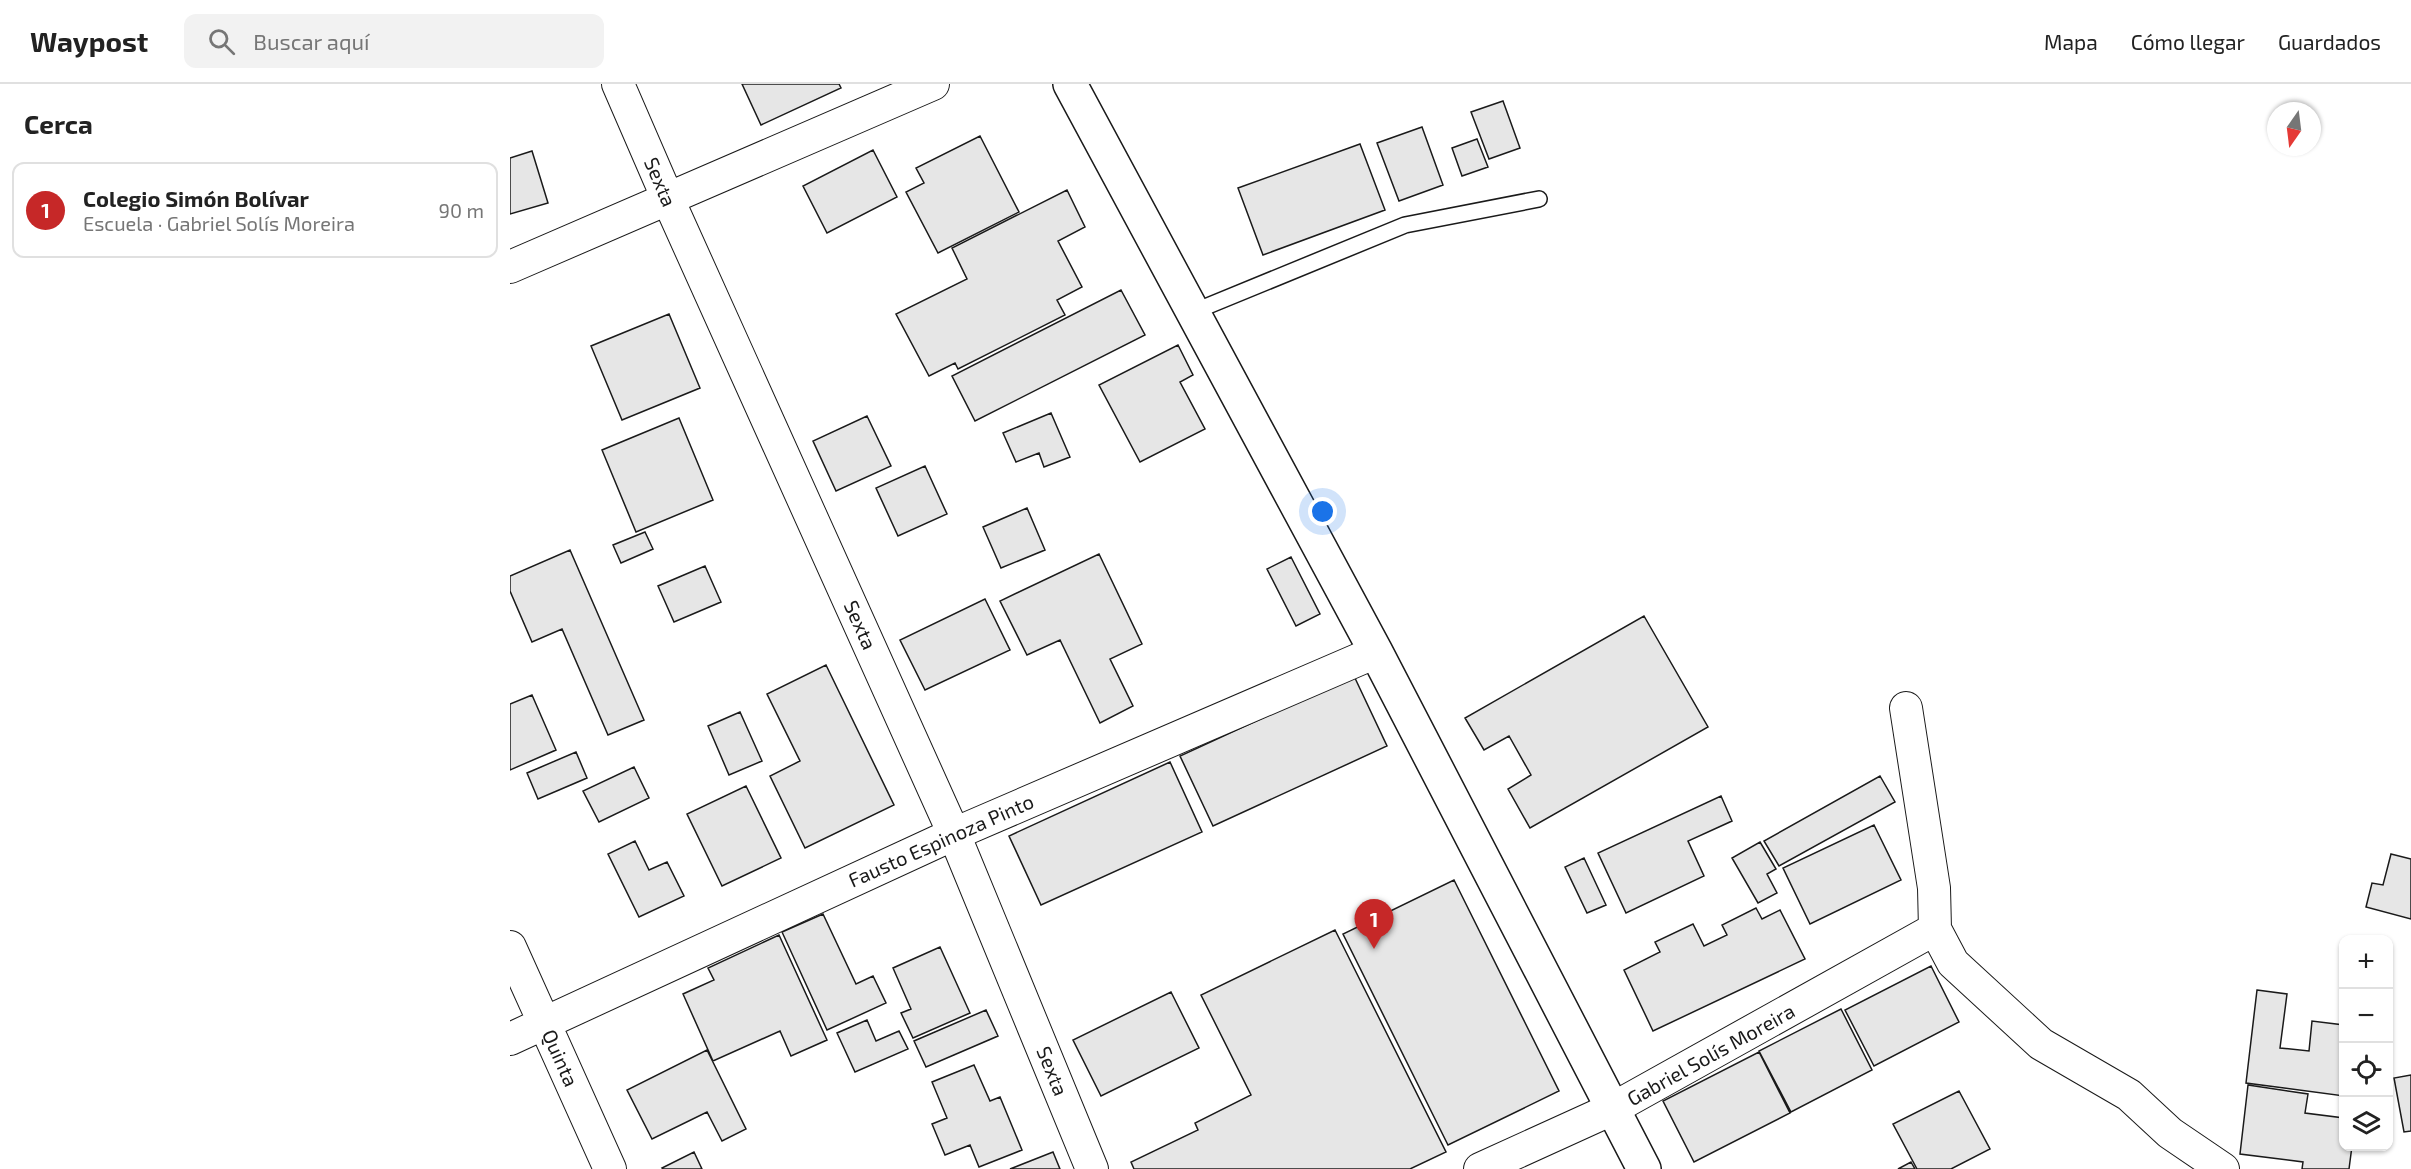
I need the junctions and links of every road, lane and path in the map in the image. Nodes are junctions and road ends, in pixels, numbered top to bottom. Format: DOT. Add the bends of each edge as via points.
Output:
graph roads {
  1 [pos="618,84"];
  2 [pos="933,84"];
  3 [pos="1070,84"];
  4 [pos="666,197"];
  5 [pos="1539,199"];
  6 [pos="510,267"];
  7 [pos="1193,312"];
  8 [pos="1376,652"];
  9 [pos="1906,708"];
  10 [pos="954,834"];
  11 [pos="1935,929"];
  12 [pos="510,947"];
  13 [pos="543,1022"];
  14 [pos="510,1039"];
  15 [pos="1612,1109"];
  16 [pos="610,1169"];
  17 [pos="1092,1169"];
  18 [pos="1480,1169"];
  19 [pos="1644,1169"];
  20 [pos="2223,1169"];
  1 -- 4 [label="street, Sexta"];
  2 -- 4 [label="street"];
  3 -- 7 [label="highway"];
  4 -- 6 [label="street"];
  4 -- 10 [label="street, Sexta"];
  5 -- 7 [label="lane" via="1405,225"];
  7 -- 8 [label="highway"];
  8 -- 10 [label="street, Fausto Espinoza Pinto"];
  8 -- 15 [label="highway"];
  9 -- 11 [label="street" via="1934,888"];
  10 -- 13 [label="street, Fausto Espinoza Pinto"];
  10 -- 17 [label="street, Sexta"];
  11 -- 15 [label="street, Gabriel Solís Moreira"];
  11 -- 20 [label="street" via="1953,963 2041,1044 2130,1095 2170,1132"];
  12 -- 13 [label="street, Quinta"];
  13 -- 14 [label="street, Fausto Espinoza Pinto"];
  13 -- 16 [label="street, Quinta"];
  15 -- 18 [label="street, Gabriel Solís Moreira"];
  15 -- 19 [label="highway"];
}
